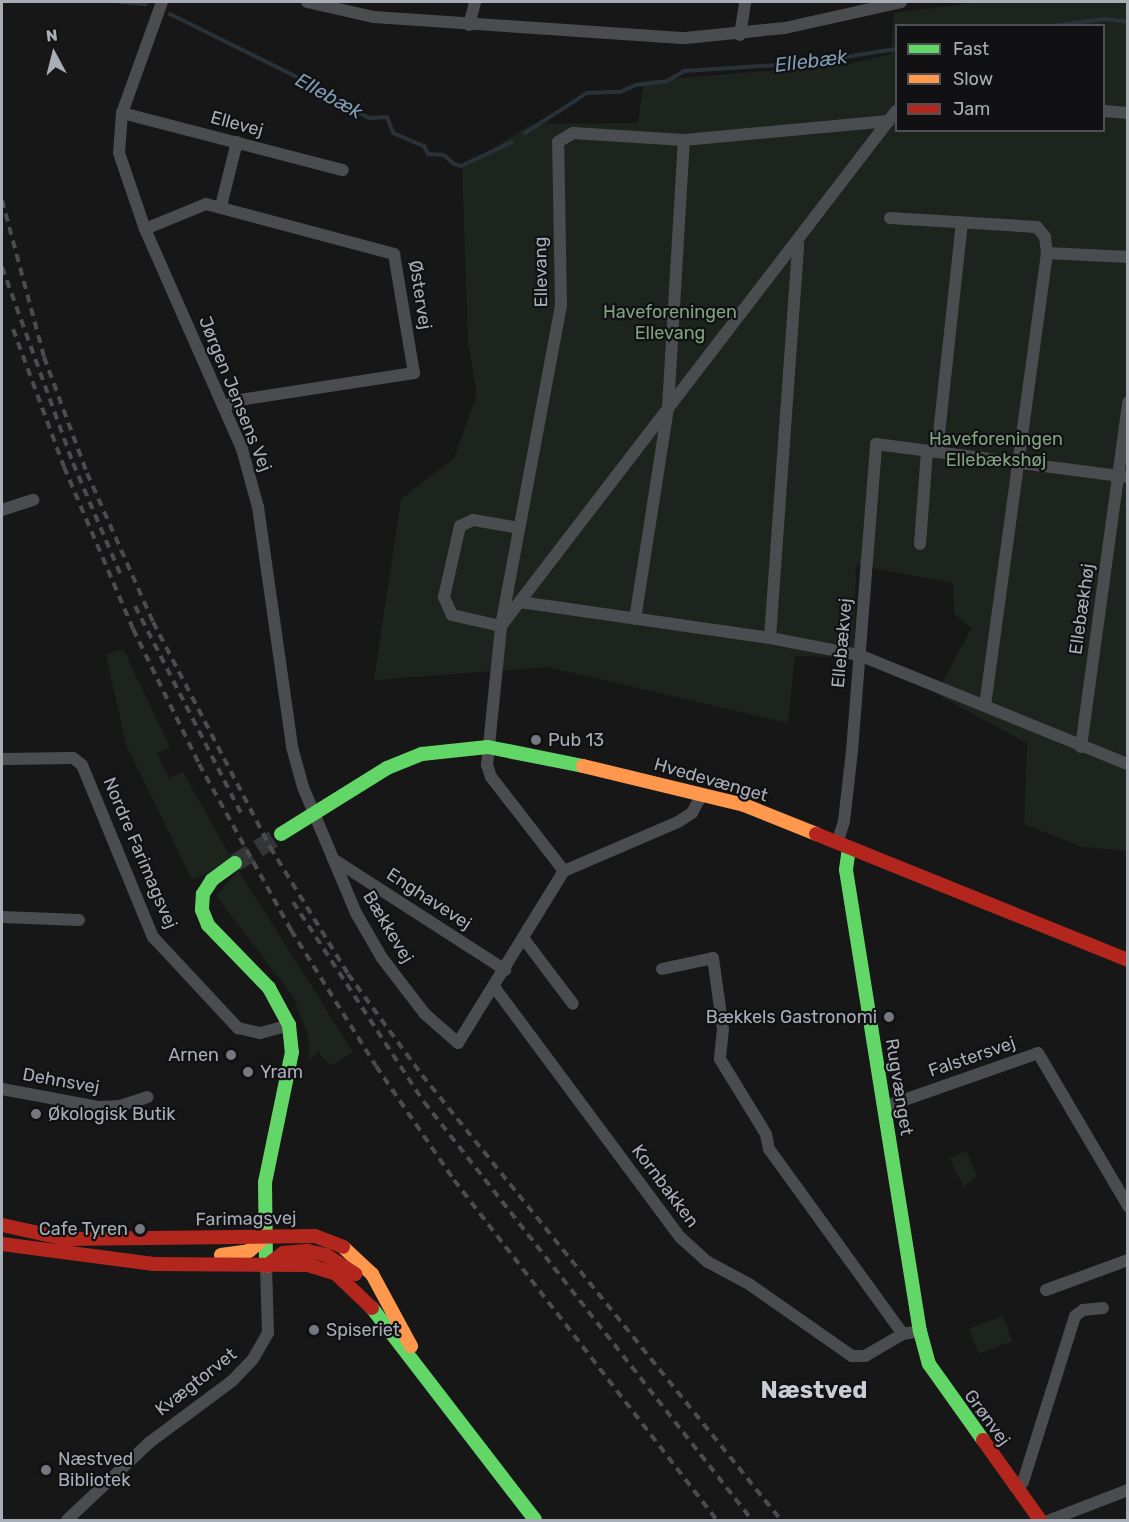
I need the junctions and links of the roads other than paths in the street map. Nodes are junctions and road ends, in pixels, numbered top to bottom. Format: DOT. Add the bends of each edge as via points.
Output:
graph roads {
  1 [pos="162,2"];
  2 [pos="307,2"];
  3 [pos="475,2"];
  4 [pos="745,2"];
  5 [pos="901,2"];
  6 [pos="469,25"];
  7 [pos="740,34"];
  8 [pos="1105,111"];
  9 [pos="122,113"];
  10 [pos="1128,113"];
  11 [pos="893,116"];
  12 [pos="684,140"];
  13 [pos="237,142"];
  14 [pos="343,170"];
  15 [pos="221,206"];
  16 [pos="890,218"];
  17 [pos="962,223"];
  18 [pos="145,229"];
  19 [pos="798,245"];
  20 [pos="1047,253"];
  21 [pos="1128,257"];
  22 [pos="1128,402"];
  23 [pos="223,407"];
  24 [pos="668,408"];
  25 [pos="932,452"];
  26 [pos="1018,463"];
  27 [pos="1123,476"];
  28 [pos="33,500"];
  29 [pos="2,510"];
  30 [pos="519,528"];
  31 [pos="920,544"];
  32 [pos="520,602"];
  33 [pos="635,619"];
  34 [pos="501,626"];
  35 [pos="770,638"];
  36 [pos="860,655"];
  37 [pos="985,706"];
  38 [pos="488,747"];
  39 [pos="1081,747"];
  40 [pos="2,759"];
  41 [pos="1128,764"];
  42 [pos="702,794"];
  43 [pos="313,813"];
  44 [pos="281,834"];
  45 [pos="843,846"];
  46 [pos="333,860"];
  47 [pos="235,863"];
  48 [pos="564,871"];
  49 [pos="2,917"];
  50 [pos="79,920"];
  51 [pos="524,939"];
  52 [pos="1128,960"];
  53 [pos="662,969"];
  54 [pos="505,970"];
  55 [pos="495,988"];
  56 [pos="573,1004"];
  57 [pos="289,1025"];
  58 [pos="2,1089"];
  59 [pos="148,1097"];
  60 [pos="884,1107"];
  61 [pos="1128,1206"];
  62 [pos="2,1225"];
  63 [pos="266,1236"];
  64 [pos="2,1244"];
  65 [pos="110,1257"];
  66 [pos="1128,1260"];
  67 [pos="266,1266"];
  68 [pos="1046,1290"];
  69 [pos="393,1308"];
  70 [pos="1103,1308"];
  71 [pos="920,1331"];
  72 [pos="903,1334"];
  73 [pos="422,1370"];
  74 [pos="1015,1487"];
  75 [pos="1128,1490"];
  76 [pos="67,1521"];
  77 [pos="535,1521"];
  78 [pos="1040,1521"];
  79 [pos="1050,1521"];
  1 -- 9 [label="street, Jørgen Jensens Vej"];
  2 -- 6 [label="street" via="374,17"];
  3 -- 6 [label="street"];
  4 -- 7 [label="street"];
  5 -- 7 [label="street"];
  6 -- 7 [label="street" via="685,38"];
  8 -- 10 [label="street"];
  9 -- 13 [label="street, Ellevej"];
  9 -- 18 [label="street, Jørgen Jensens Vej" via="119,153"];
  11 -- 12 [label="street, Ellevang"];
  11 -- 19 [label="street, Ellevang"];
  12 -- 24 [label="street, Ellevang"];
  12 -- 30 [label="street, Ellevang" via="573,133 558,142 561,306"];
  13 -- 14 [label="street, Ellevej"];
  13 -- 15 [label="street"];
  15 -- 18 [label="street, Østervej" via="192,207"];
  15 -- 23 [label="street, Østervej" via="394,254 414,373 240,400"];
  16 -- 17 [label="street"];
  17 -- 20 [label="street" via="1037,227 1045,237"];
  17 -- 25 [label="street"];
  18 -- 23 [label="street, Jørgen Jensens Vej"];
  19 -- 24 [label="street, Ellevang"];
  19 -- 35 [label="street"];
  20 -- 21 [label="street"];
  20 -- 26 [label="street"];
  22 -- 27 [label="street, Ellebækhøj"];
  23 -- 43 [label="street, Jørgen Jensens Vej" via="242,449 258,507 292,747"];
  24 -- 32 [label="street, Ellevang"];
  24 -- 33 [label="street, Ellevang"];
  25 -- 26 [label="street"];
  25 -- 31 [label="street"];
  25 -- 36 [label="street, Ellebækvej" via="876,444"];
  26 -- 27 [label="street"];
  26 -- 37 [label="street"];
  27 -- 39 [label="street, Ellebækhøj"];
  28 -- 29 [label="street"];
  30 -- 34 [label="street, Ellevang"];
  30 -- 34 [label="street" via="465,521 460,526 444,597 452,615"];
  32 -- 33 [label="street"];
  32 -- 34 [label="street, Ellevang"];
  33 -- 35 [label="street"];
  34 -- 38 [label="street, Ellevang"];
  35 -- 36 [label="street"];
  36 -- 37 [label="street"];
  36 -- 45 [label="street, Ellebækvej"];
  37 -- 39 [label="street"];
  38 -- 42 [label="street, Hvedevænget" via="522,751"];
  38 -- 43 [label="street, Hvedevænget" via="413,758 387,768"];
  38 -- 48 [label="street, Ellevang" via="491,777"];
  39 -- 41 [label="street"];
  40 -- 57 [label="street, Nordre Farimagsvej" via="73,758 82,765 153,937 238,1028 260,1033"];
  42 -- 45 [label="street, Hvedevænget" via="744,805"];
  42 -- 48 [label="street" via="692,813 678,822"];
  43 -- 44 [label="street, Hvedevænget"];
  43 -- 46 [label="street, Bækkevej"];
  45 -- 52 [label="street, Hvedevænget"];
  45 -- 60 [label="street, Rugvænget"];
  46 -- 54 [label="street, Enghavevej"];
  46 -- 55 [label="street, Bækkevej" via="356,914 382,958 424,1014 458,1043"];
  47 -- 57 [label="street" via="212,880 203,894 202,910 208,925 269,988"];
  48 -- 51 [label="street"];
  49 -- 50 [label="street"];
  51 -- 54 [label="street"];
  51 -- 56 [label="street"];
  53 -- 72 [label="street" via="713,958 723,1029 720,1059 766,1134 769,1149"];
  54 -- 55 [label="street"];
  55 -- 72 [label="street, Kornbakken" via="681,1238 708,1262 749,1284 852,1356 866,1356"];
  57 -- 63 [label="street" via="292,1052 265,1182"];
  58 -- 59 [label="street, Dehnsvej" via="99,1107 120,1106"];
  60 -- 61 [label="street, Falstersvej" via="1038,1053"];
  60 -- 71 [label="street, Rugvænget"];
  62 -- 63 [label="street, Farimagsvej" via="66,1239"];
  63 -- 65 [label="street" via="256,1247 239,1254"];
  63 -- 67 [label="street, Kvægtorvet"];
  63 -- 69 [label="street, Farimagsvej" via="315,1236 337,1243 364,1265"];
  64 -- 65 [label="street, Farimagsvej"];
  65 -- 67 [label="street, Farimagsvej" via="154,1264"];
  66 -- 68 [label="street"];
  67 -- 69 [label="street" via="293,1251 326,1255 352,1270"];
  67 -- 73 [label="street, Farimagsvej" via="308,1265 335,1273 357,1290"];
  67 -- 76 [label="street, Kvægtorvet" via="268,1333 253,1359 232,1381 150,1442"];
  69 -- 73 [label="street, Farimagsvej"];
  70 -- 74 [label="street" via="1083,1310 1075,1316 1023,1482"];
  71 -- 72 [label="street, Kornbakken"];
  71 -- 74 [label="street, Grønvej" via="929,1364"];
  73 -- 77 [label="street, Farimagsvej"];
  74 -- 78 [label="street, Grønvej"];
  75 -- 79 [label="street"];
}
